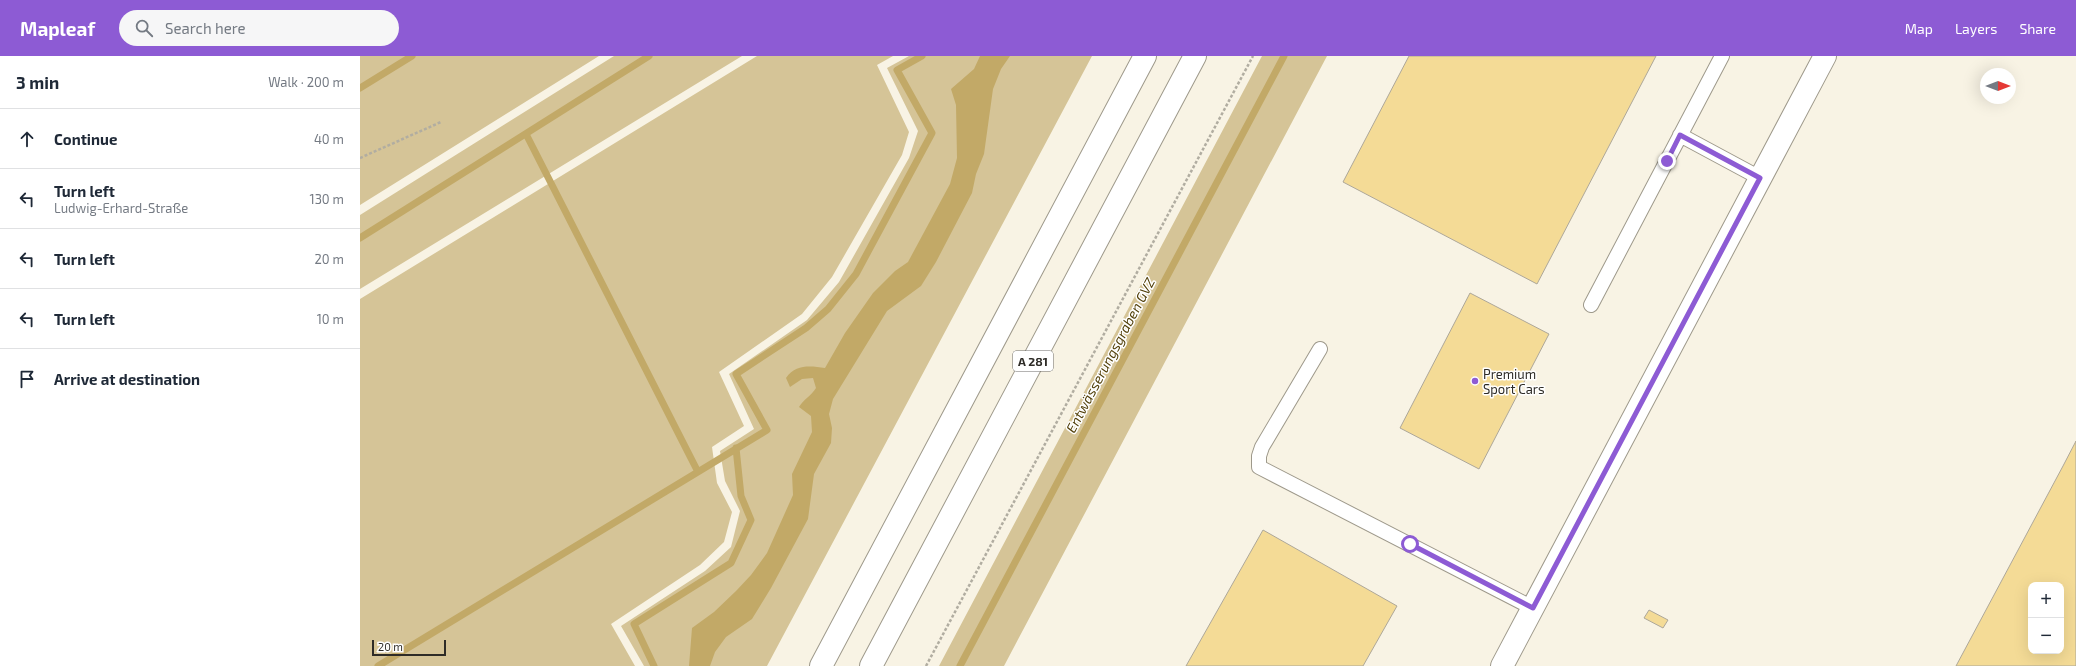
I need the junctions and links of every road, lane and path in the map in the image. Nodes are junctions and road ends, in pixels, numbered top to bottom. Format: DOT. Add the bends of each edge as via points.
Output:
graph roads {
  1 [pos="1145,56"];
  2 [pos="1195,56"];
  3 [pos="1253,56"];
  4 [pos="1722,56"];
  5 [pos="1825,56"];
  6 [pos="441,122"];
  7 [pos="1680,135"];
  8 [pos="360,158"];
  9 [pos="1760,178"];
  10 [pos="1591,305"];
  11 [pos="1320,349"];
  12 [pos="1533,608"];
  13 [pos="821,666"];
  14 [pos="871,666"];
  15 [pos="926,666"];
  16 [pos="1502,666"];
  1 -- 13 [label="main road"];
  2 -- 14 [label="main road, A 281"];
  3 -- 15 [label="path"];
  4 -- 7 [label="lane"];
  5 -- 9 [label="main road"];
  6 -- 8 [label="path"];
  7 -- 9 [label="lane"];
  7 -- 10 [label="lane"];
  9 -- 12 [label="main road"];
  11 -- 12 [label="lane" via="1262,447 1259,467"];
  12 -- 16 [label="main road"];
}
